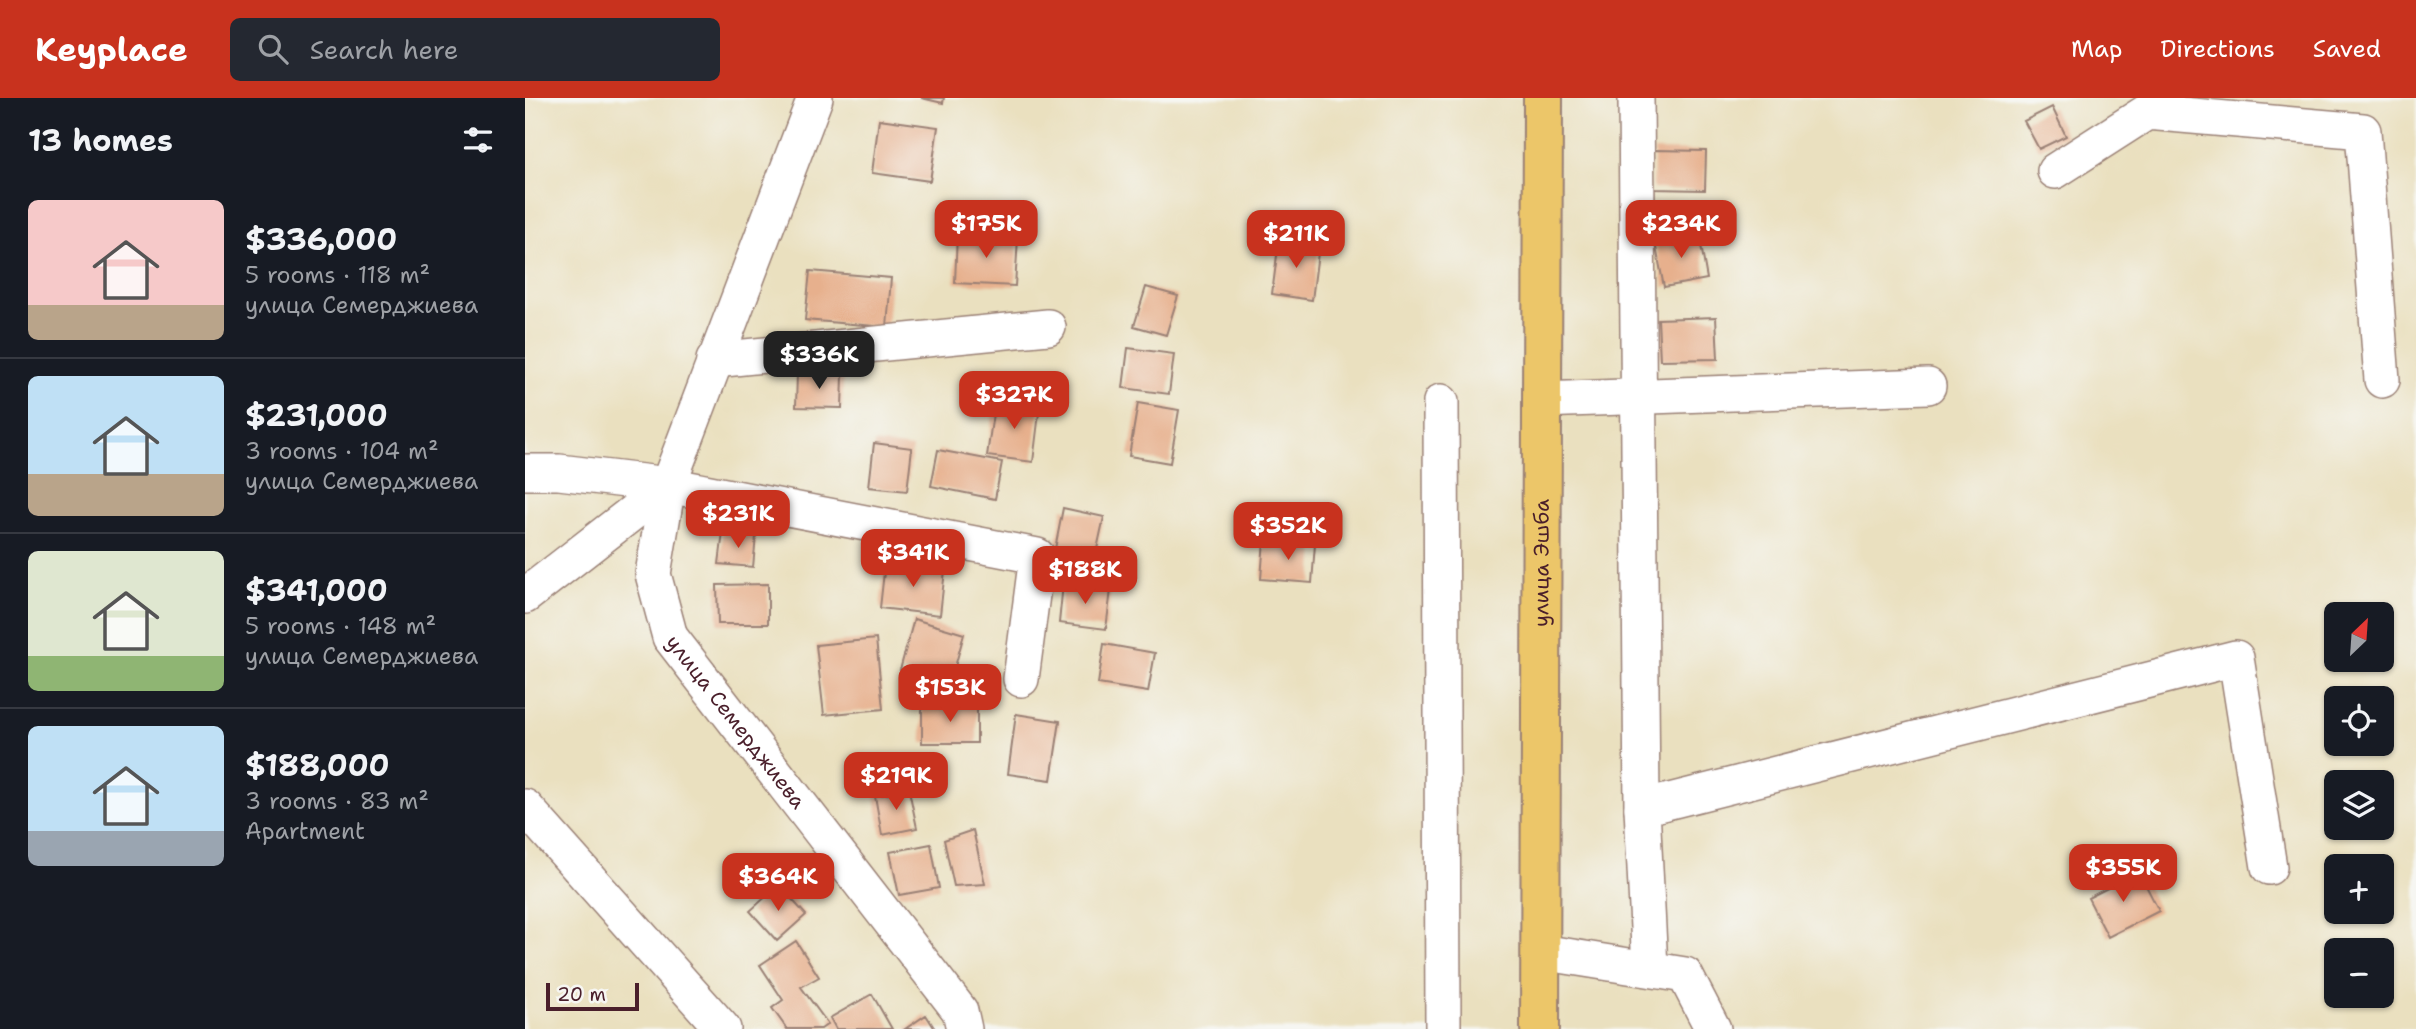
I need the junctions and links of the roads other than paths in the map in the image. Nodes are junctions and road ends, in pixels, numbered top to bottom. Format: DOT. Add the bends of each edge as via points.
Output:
graph roads {
  1 [pos="815,98"];
  2 [pos="1543,98"];
  3 [pos="1636,98"];
  4 [pos="2147,105"];
  5 [pos="2055,170"];
  6 [pos="1048,327"];
  7 [pos="714,360"];
  8 [pos="2382,380"];
  9 [pos="1928,386"];
  10 [pos="1639,397"];
  11 [pos="1541,400"];
  12 [pos="1441,402"];
  13 [pos="525,472"];
  14 [pos="668,485"];
  15 [pos="525,596"];
  16 [pos="1021,679"];
  17 [pos="525,807"];
  18 [pos="1642,808"];
  19 [pos="2269,867"];
  20 [pos="1541,952"];
  21 [pos="1650,968"];
  22 [pos="723,1029"];
  23 [pos="964,1029"];
  24 [pos="1443,1029"];
  25 [pos="1540,1029"];
  26 [pos="1713,1029"];
  1 -- 7 [label="street, улица Семерджиева"];
  2 -- 11 [label="highway, улица Эшба"];
  3 -- 10 [label="street"];
  4 -- 5 [label="street"];
  4 -- 8 [label="street" via="2363,131"];
  6 -- 7 [label="street"];
  7 -- 14 [label="street, улица Семерджиева"];
  9 -- 10 [label="street"];
  10 -- 11 [label="street"];
  10 -- 18 [label="street"];
  11 -- 20 [label="highway, улица Эшба"];
  12 -- 24 [label="street"];
  13 -- 14 [label="street"];
  14 -- 15 [label="street"];
  14 -- 16 [label="street" via="1037,556"];
  14 -- 23 [label="street, улица Семерджиева" via="653,574 670,637 960,1011"];
  17 -- 22 [label="street"];
  18 -- 19 [label="street" via="2236,659"];
  18 -- 21 [label="street"];
  20 -- 21 [label="street"];
  20 -- 25 [label="highway, улица Эшба"];
  21 -- 26 [label="street" via="1685,975"];
}
